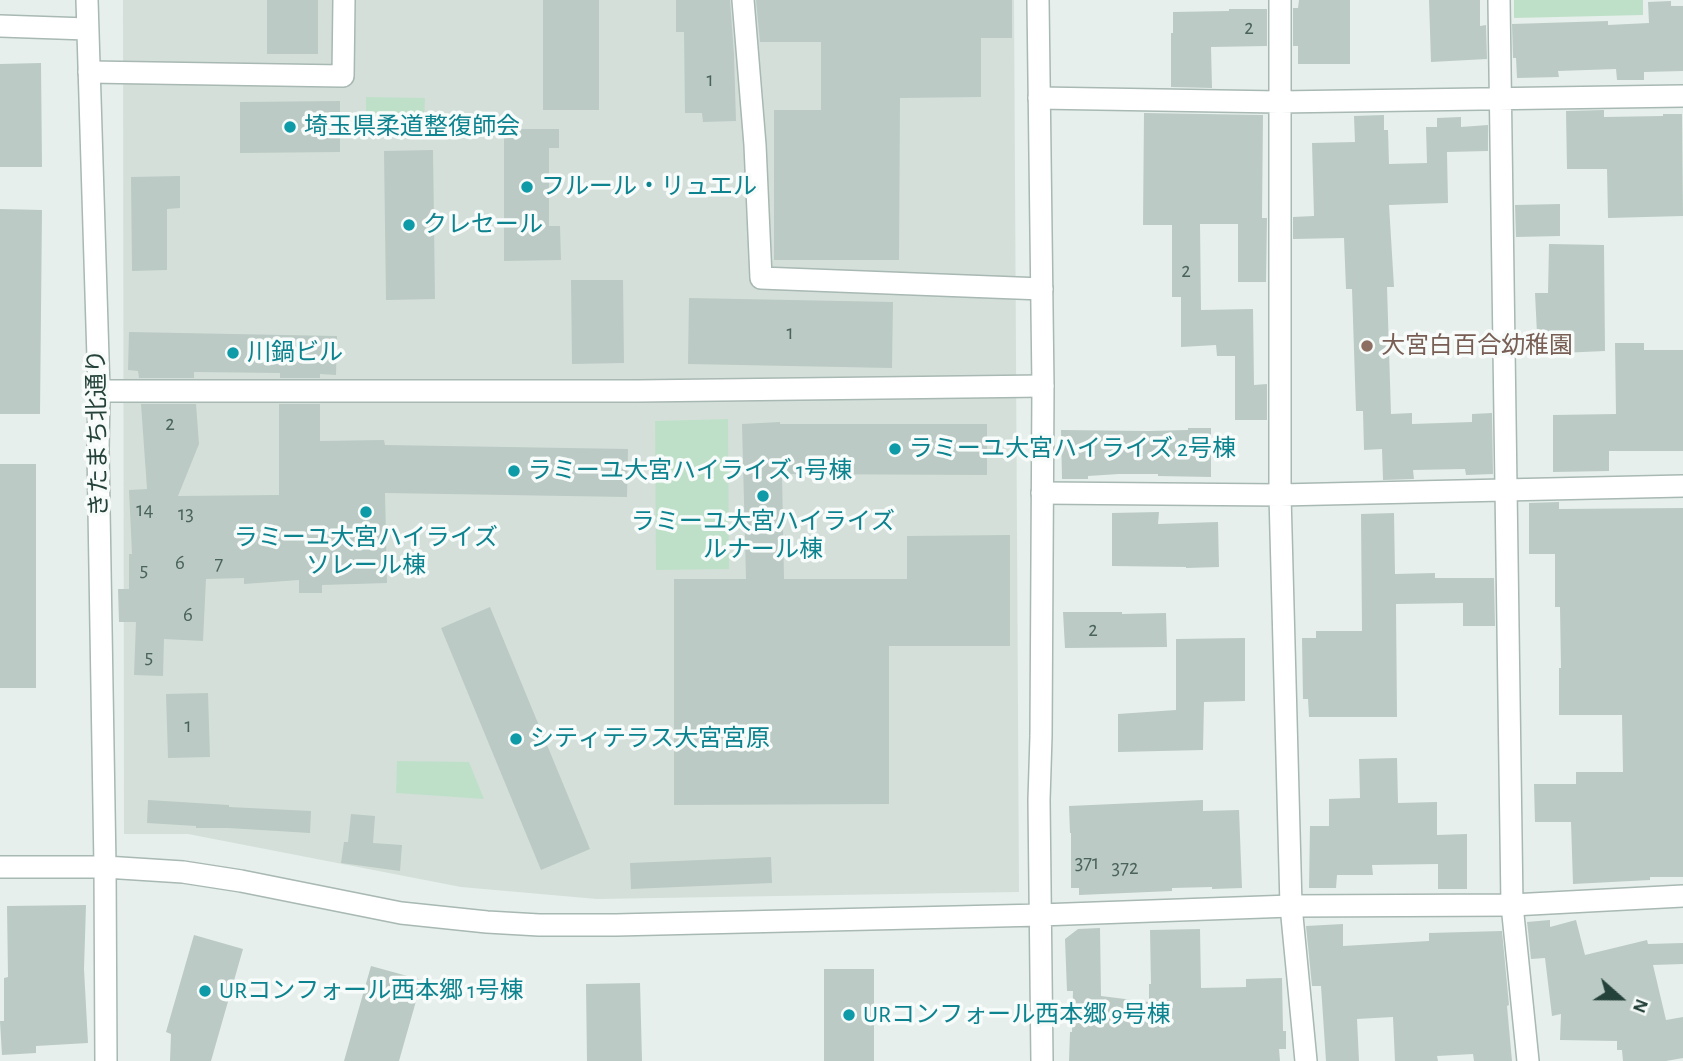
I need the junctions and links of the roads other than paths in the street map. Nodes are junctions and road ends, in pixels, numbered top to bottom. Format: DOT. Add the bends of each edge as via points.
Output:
graph roads {
  1 [pos="87,0"];
  2 [pos="344,0"];
  3 [pos="743,0"];
  4 [pos="1038,0"];
  5 [pos="1280,0"];
  6 [pos="1499,0"];
  7 [pos="0,26"];
  8 [pos="87,29"];
  9 [pos="89,72"];
  10 [pos="1683,96"];
  11 [pos="1039,98"];
  12 [pos="1501,99"];
  13 [pos="1279,102"];
  14 [pos="1042,289"];
  15 [pos="1043,386"];
  16 [pos="99,391"];
  17 [pos="1683,486"];
  18 [pos="1507,491"];
  19 [pos="1042,493"];
  20 [pos="1280,495"];
  21 [pos="0,867"];
  22 [pos="105,867"];
  23 [pos="1683,896"];
  24 [pos="1512,905"];
  25 [pos="1291,906"];
  26 [pos="1040,915"];
  27 [pos="107,1061"];
  28 [pos="1042,1061"];
  29 [pos="1306,1061"];
  30 [pos="1528,1061"];
  1 -- 8 [label="street, きたまち北通り"];
  2 -- 9 [label="street" via="343,76"];
  3 -- 14 [label="street" via="761,278"];
  4 -- 11 [label="street"];
  5 -- 13 [label="street"];
  6 -- 12 [label="street"];
  7 -- 8 [label="street"];
  8 -- 9 [label="street, きたまち北通り"];
  9 -- 16 [label="street, きたまち北通り"];
  10 -- 12 [label="street"];
  11 -- 13 [label="street"];
  11 -- 14 [label="street"];
  12 -- 13 [label="street"];
  12 -- 18 [label="street"];
  13 -- 20 [label="street"];
  14 -- 15 [label="street"];
  15 -- 16 [label="street"];
  15 -- 19 [label="street"];
  16 -- 22 [label="street, きたまち北通り"];
  17 -- 18 [label="street"];
  18 -- 20 [label="street"];
  18 -- 24 [label="street"];
  19 -- 20 [label="street"];
  19 -- 26 [label="street"];
  20 -- 25 [label="street"];
  21 -- 22 [label="street"];
  22 -- 26 [label="street" via="242,881 401,913 539,925"];
  22 -- 27 [label="street, きたまち北通り"];
  23 -- 24 [label="street"];
  24 -- 25 [label="street"];
  24 -- 30 [label="street"];
  25 -- 26 [label="street"];
  25 -- 29 [label="street"];
  26 -- 28 [label="street"];
}
